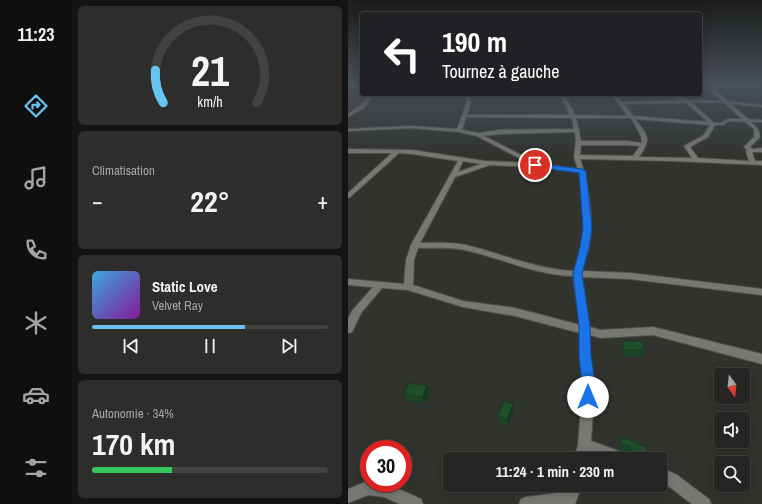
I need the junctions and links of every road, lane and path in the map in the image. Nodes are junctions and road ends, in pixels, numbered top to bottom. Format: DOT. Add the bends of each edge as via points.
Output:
graph roads {
  1 [pos="359,109"];
  2 [pos="467,109"];
  3 [pos="568,109"];
  4 [pos="627,109"];
  5 [pos="695,109"];
  6 [pos="733,109"];
  7 [pos="571,115"];
  8 [pos="348,116"];
  9 [pos="465,116"];
  10 [pos="632,116"];
  11 [pos="746,121"];
  12 [pos="762,122"];
  13 [pos="713,124"];
  14 [pos="348,130"];
  15 [pos="577,130"];
  16 [pos="458,131"];
  17 [pos="479,135"];
  18 [pos="578,143"];
  19 [pos="644,145"];
  20 [pos="750,150"];
  21 [pos="762,150"];
  22 [pos="348,151"];
  23 [pos="398,151"];
  24 [pos="577,157"];
  25 [pos="635,158"];
  26 [pos="461,160"];
  27 [pos="696,160"];
  28 [pos="491,163"];
  29 [pos="753,163"];
  30 [pos="762,163"];
  31 [pos="543,166"];
  32 [pos="582,171"];
  33 [pos="454,175"];
  34 [pos="348,196"];
  35 [pos="415,245"];
  36 [pos="577,274"];
  37 [pos="348,282"];
  38 [pos="380,285"];
  39 [pos="408,287"];
  40 [pos="762,292"];
  41 [pos="348,329"];
  42 [pos="585,331"];
  43 [pos="762,359"];
  44 [pos="584,445"];
  45 [pos="582,452"];
  46 [pos="603,452"];
  47 [pos="667,478"];
  48 [pos="573,492"];
  49 [pos="348,496"];
  50 [pos="569,502"];
  51 [pos="416,504"];
  52 [pos="526,504"];
  53 [pos="704,504"];
  1 -- 8 [label="street"];
  2 -- 9 [label="street"];
  3 -- 7 [label="street"];
  4 -- 10 [label="street"];
  5 -- 13 [label="street"];
  6 -- 11 [label="street"];
  7 -- 9 [label="street"];
  7 -- 10 [label="street"];
  7 -- 15 [label="street"];
  9 -- 16 [label="street"];
  10 -- 13 [label="street"];
  10 -- 19 [label="street" via="645,136"];
  11 -- 12 [label="street"];
  11 -- 13 [label="street" via="728,120 721,124"];
  11 -- 20 [label="street" via="757,133 757,137 747,146"];
  13 -- 27 [label="street" via="706,136 687,146"];
  14 -- 16 [label="street" via="411,127"];
  15 -- 17 [label="street"];
  15 -- 18 [label="street"];
  16 -- 17 [label="street"];
  17 -- 31 [label="street"];
  18 -- 19 [label="street"];
  18 -- 24 [label="street"];
  19 -- 25 [label="street"];
  20 -- 21 [label="street"];
  20 -- 29 [label="street"];
  22 -- 23 [label="street"];
  23 -- 26 [label="street"];
  23 -- 34 [label="street"];
  24 -- 25 [label="street"];
  24 -- 32 [label="street"];
  25 -- 27 [label="street"];
  26 -- 28 [label="street"];
  26 -- 33 [label="street"];
  27 -- 29 [label="street"];
  28 -- 31 [label="street"];
  28 -- 33 [label="street"];
  29 -- 30 [label="street"];
  31 -- 32 [label="street"];
  32 -- 36 [label="street" via="587,228 585,247"];
  33 -- 35 [label="street"];
  35 -- 36 [label="street" via="464,247 528,266"];
  35 -- 39 [label="street" via="410,260"];
  36 -- 40 [label="street" via="630,276"];
  36 -- 42 [label="street"];
  37 -- 38 [label="street"];
  38 -- 39 [label="street"];
  38 -- 41 [label="street" via="357,310"];
  39 -- 42 [label="street" via="463,304 515,312"];
  42 -- 43 [label="street" via="601,334 653,331"];
  42 -- 44 [label="street" via="589,383"];
  44 -- 45 [label="street"];
  44 -- 46 [label="street"];
  47 -- 53 [label="street"];
  48 -- 50 [label="street"];
  49 -- 51 [label="street" via="368,488 385,490"];
  50 -- 52 [label="street"];
}
